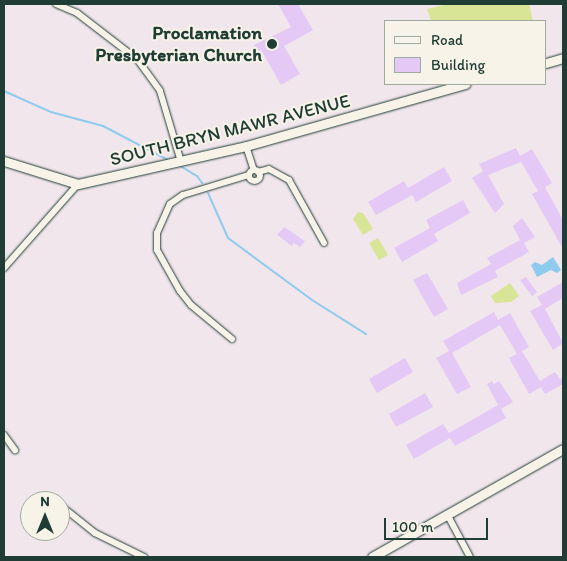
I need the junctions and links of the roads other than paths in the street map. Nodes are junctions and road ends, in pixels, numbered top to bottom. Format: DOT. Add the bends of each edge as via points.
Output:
graph roads {
  1 [pos="56,4"];
  2 [pos="563,58"];
  3 [pos="547,63"];
  4 [pos="461,85"];
  5 [pos="246,146"];
  6 [pos="4,160"];
  7 [pos="179,162"];
  8 [pos="254,172"];
  9 [pos="78,184"];
  10 [pos="324,243"];
  11 [pos="4,268"];
  12 [pos="232,339"];
  13 [pos="4,435"];
  14 [pos="563,449"];
  15 [pos="15,450"];
  16 [pos="70,513"];
  17 [pos="447,514"];
  18 [pos="144,557"];
  19 [pos="372,557"];
  20 [pos="470,557"];
  1 -- 7 [label="street" via="77,14 137,59 160,91"];
  2 -- 3 [label="main road"];
  4 -- 5 [label="main road, SOUTH BRYN MAWR AVENUE"];
  5 -- 7 [label="main road, SOUTH BRYN MAWR AVENUE"];
  5 -- 8 [label="street"];
  6 -- 9 [label="main road, SOUTH BRYN MAWR AVENUE"];
  7 -- 9 [label="main road, SOUTH BRYN MAWR AVENUE"];
  8 -- 10 [label="street" via="269,169 289,180"];
  8 -- 12 [label="street" via="183,195 170,204 157,232 157,250 180,291 191,305"];
  9 -- 11 [label="street"];
  13 -- 15 [label="street"];
  14 -- 17 [label="main road"];
  16 -- 18 [label="street" via="95,533"];
  17 -- 19 [label="main road"];
  17 -- 20 [label="street"];
}
